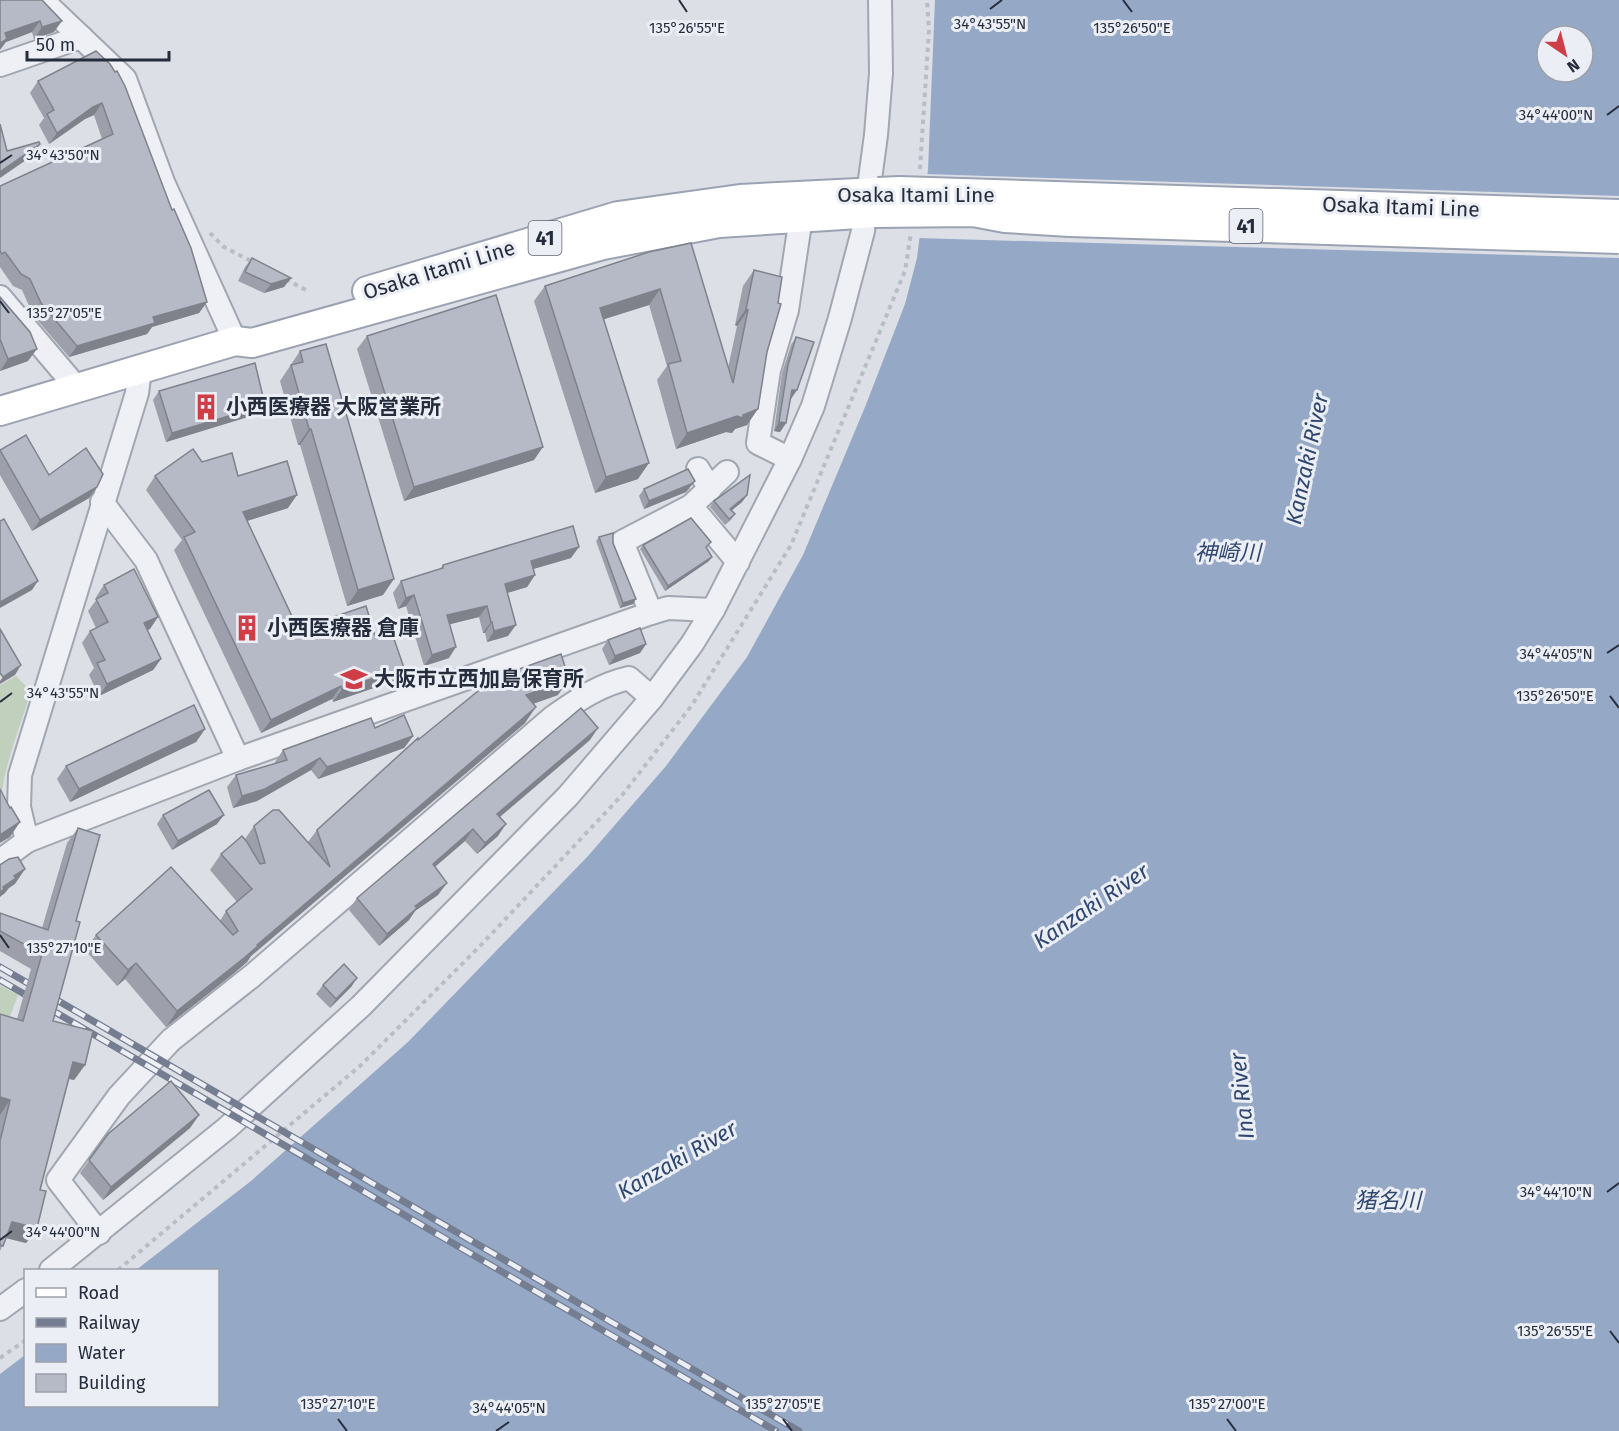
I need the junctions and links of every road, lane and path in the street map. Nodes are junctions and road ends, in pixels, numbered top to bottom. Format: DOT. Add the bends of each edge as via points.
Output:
graph roads {
  1 [pos="42,0"];
  2 [pos="880,0"];
  3 [pos="81,37"];
  4 [pos="0,65"];
  5 [pos="871,203"];
  6 [pos="1619,214"];
  7 [pos="801,217"];
  8 [pos="202,226"];
  9 [pos="1619,239"];
  10 [pos="262,267"];
  11 [pos="281,277"];
  12 [pos="309,291"];
  13 [pos="0,297"];
  14 [pos="235,342"];
  15 [pos="140,370"];
  16 [pos="77,388"];
  17 [pos="0,411"];
  18 [pos="790,459"];
  19 [pos="698,469"];
  20 [pos="727,472"];
  21 [pos="710,489"];
  22 [pos="102,502"];
  23 [pos="691,506"];
  24 [pos="738,562"];
  25 [pos="713,610"];
  26 [pos="651,614"];
  27 [pos="652,698"];
  28 [pos="238,759"];
  29 [pos="27,841"];
  30 [pos="0,861"];
  31 [pos="99,1233"];
  32 [pos="52,1269"];
  33 [pos="24,1291"];
  34 [pos="0,1309"];
  35 [pos="24,1341"];
  36 [pos="0,1358"];
  1 -- 3 [label="street"];
  2 -- 5 [label="street" via="881,73"];
  3 -- 4 [label="street"];
  3 -- 14 [label="street" via="125,80 163,182"];
  5 -- 6 [label="main road, Osaka Itami Line / 41, bridge" via="899,191"];
  5 -- 7 [label="main road, Osaka Itami Line / 41"];
  5 -- 9 [label="main road, Osaka Itami Line / 41, bridge" via="973,212 1005,219"];
  5 -- 14 [label="main road, Osaka Itami Line / 41" via="740,199 618,216 248,329"];
  5 -- 18 [label="street" via="817,395"];
  7 -- 14 [label="main road, Osaka Itami Line / 41" via="719,223 603,244 252,343"];
  7 -- 18 [label="street" via="787,310 769,370 758,443"];
  8 -- 10 [label="path" via="224,247"];
  11 -- 12 [label="path"];
  13 -- 16 [label="street"];
  14 -- 15 [label="main road, Osaka Itami Line / 41"];
  15 -- 16 [label="main road, Osaka Itami Line / 41"];
  15 -- 22 [label="street" via="137,393"];
  16 -- 17 [label="main road, Osaka Itami Line / 41"];
  18 -- 24 [label="street"];
  19 -- 21 [label="street"];
  20 -- 21 [label="street"];
  21 -- 23 [label="street"];
  22 -- 28 [label="street" via="146,560"];
  22 -- 29 [label="street" via="20,775 19,807"];
  23 -- 24 [label="street"];
  23 -- 26 [label="street" via="622,542"];
  24 -- 25 [label="street"];
  25 -- 26 [label="street" via="668,608"];
  25 -- 27 [label="street"];
  26 -- 28 [label="street"];
  27 -- 31 [label="street" via="568,796 361,1006 227,1128"];
  27 -- 31 [label="street" via="629,678 595,689 553,717 252,976 171,1040 119,1096 58,1180"];
  28 -- 29 [label="street"];
  29 -- 30 [label="street"];
  31 -- 32 [label="street"];
  33 -- 34 [label="street"];
  35 -- 36 [label="path"];
}
